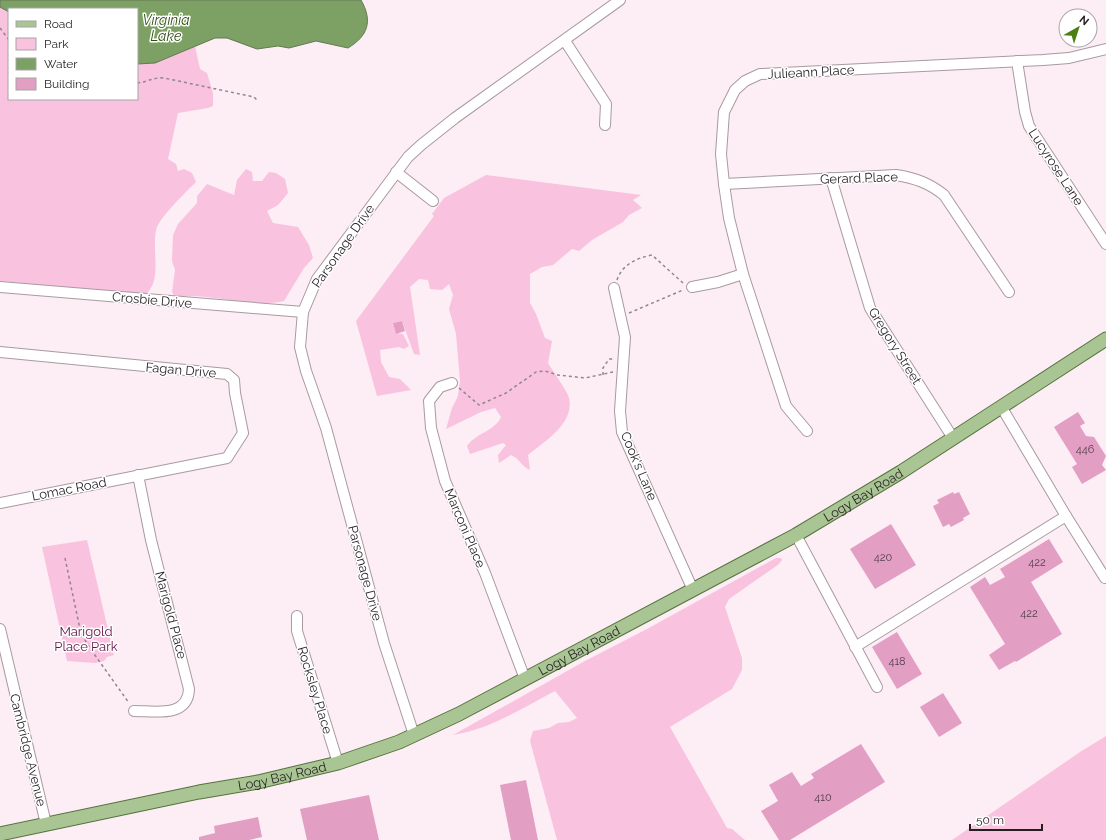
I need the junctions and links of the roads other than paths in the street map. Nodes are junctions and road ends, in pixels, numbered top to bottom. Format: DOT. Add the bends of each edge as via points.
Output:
graph roads {
  1 [pos="620,0"];
  2 [pos="565,41"];
  3 [pos="1106,49"];
  4 [pos="1017,61"];
  5 [pos="605,125"];
  6 [pos="396,172"];
  7 [pos="831,178"];
  8 [pos="724,184"];
  9 [pos="433,202"];
  10 [pos="1106,244"];
  11 [pos="743,274"];
  12 [pos="0,287"];
  13 [pos="692,287"];
  14 [pos="614,288"];
  15 [pos="1009,292"];
  16 [pos="303,312"];
  17 [pos="1106,340"];
  18 [pos="0,352"];
  19 [pos="452,383"];
  20 [pos="1002,408"];
  21 [pos="807,431"];
  22 [pos="953,438"];
  23 [pos="138,475"];
  24 [pos="0,503"];
  25 [pos="1066,516"];
  26 [pos="796,535"];
  27 [pos="1106,578"];
  28 [pos="693,590"];
  29 [pos="297,616"];
  30 [pos="0,629"];
  31 [pos="855,647"];
  32 [pos="4,665"];
  33 [pos="524,679"];
  34 [pos="877,687"];
  35 [pos="134,711"];
  36 [pos="414,736"];
  37 [pos="338,763"];
  38 [pos="46,824"];
  39 [pos="0,834"];
  1 -- 2 [label="street, Parsonage Drive"];
  2 -- 5 [label="street" via="606,104"];
  2 -- 6 [label="street, Parsonage Drive" via="421,145"];
  3 -- 4 [label="street, Julieann Place" via="1069,58"];
  4 -- 8 [label="street, Julieann Place" via="760,74 745,81 735,90 724,112 721,154"];
  4 -- 10 [label="street, Lucyrose Lane" via="1029,126"];
  6 -- 9 [label="street"];
  6 -- 16 [label="street, Parsonage Drive" via="317,279"];
  7 -- 8 [label="street, Gerard Place"];
  7 -- 15 [label="street, Gerard Place" via="896,175 921,180 933,186 944,195 955,210"];
  7 -- 22 [label="street, Gregory Street" via="870,308"];
  8 -- 11 [label="street, Julieann Place" via="729,218"];
  11 -- 13 [label="street"];
  11 -- 21 [label="street, Julieann Place" via="786,406"];
  12 -- 16 [label="street, Crosbie Drive"];
  14 -- 28 [label="street, Cook's Lane" via="625,337 620,411 622,432"];
  16 -- 36 [label="street, Parsonage Drive" via="300,348 306,371 326,428 384,643"];
  17 -- 20 [label="main road, Logy Bay Road"];
  18 -- 23 [label="street, Fagan Drive" via="227,374 234,380 243,433 227,458"];
  19 -- 33 [label="street, Marconi Place" via="440,387 429,401 431,428 445,481 484,573"];
  20 -- 22 [label="main road, Logy Bay Road"];
  20 -- 25 [label="street"];
  22 -- 26 [label="main road, Logy Bay Road"];
  23 -- 24 [label="street, Lomac Road"];
  23 -- 35 [label="street, Marigold Place" via="151,540 189,694 184,704 175,710"];
  25 -- 27 [label="street"];
  25 -- 31 [label="street"];
  26 -- 28 [label="main road, Logy Bay Road"];
  26 -- 31 [label="street"];
  28 -- 33 [label="main road, Logy Bay Road"];
  29 -- 37 [label="street, Rocksley Place" via="297,631"];
  30 -- 32 [label="street, Cambridge Avenue"];
  31 -- 34 [label="street"];
  32 -- 38 [label="street, Cambridge Avenue"];
  33 -- 36 [label="main road, Logy Bay Road"];
  36 -- 37 [label="main road, Logy Bay Road"];
  37 -- 38 [label="main road, Logy Bay Road" via="258,782"];
  38 -- 39 [label="main road, Logy Bay Road"];
}
